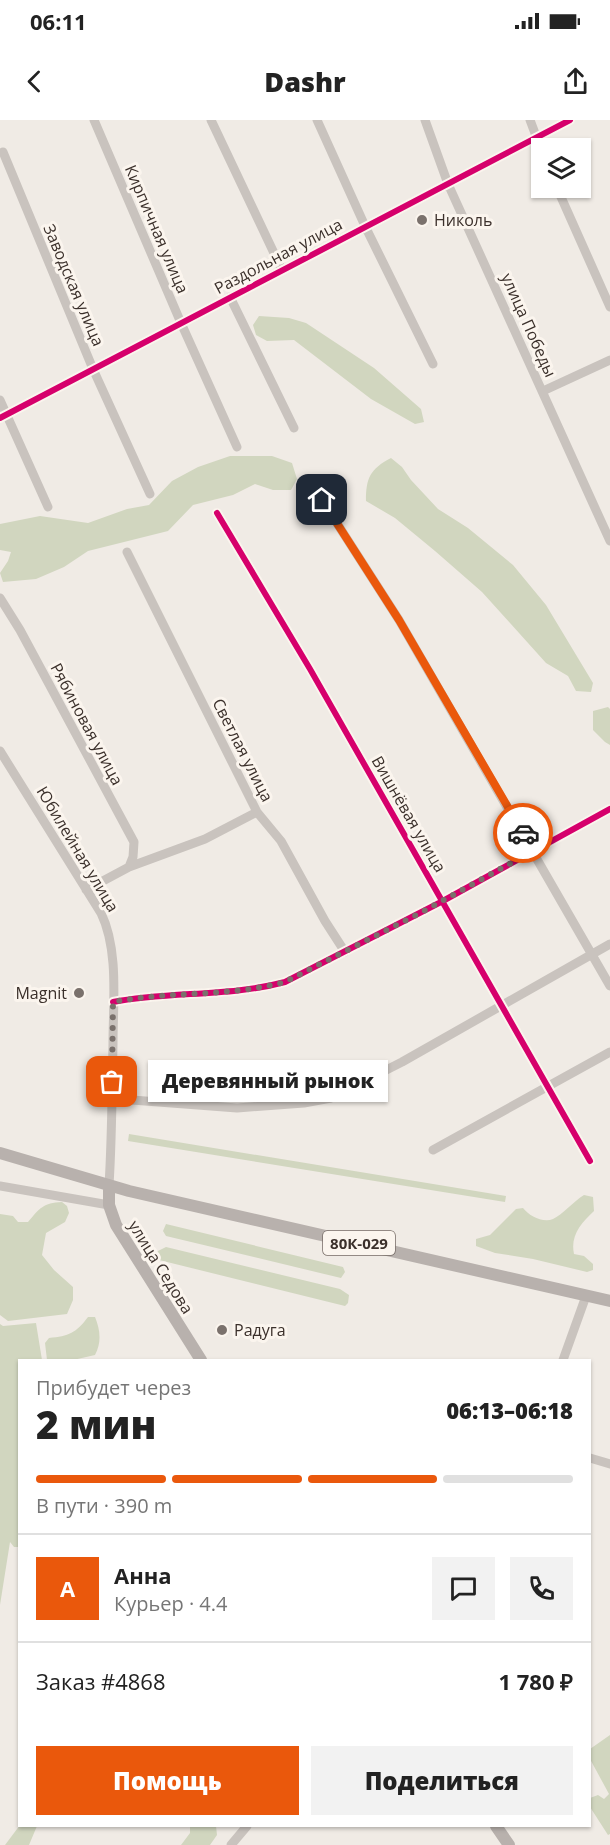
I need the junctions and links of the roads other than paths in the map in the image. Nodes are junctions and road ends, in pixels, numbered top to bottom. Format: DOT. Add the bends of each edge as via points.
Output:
graph roads {
  1 [pos="94,120"];
  2 [pos="211,120"];
  3 [pos="317,120"];
  4 [pos="425,120"];
  5 [pos="530,120"];
  6 [pos="570,120"];
  7 [pos="536,138"];
  8 [pos="531,141"];
  9 [pos="3,152"];
  10 [pos="448,184"];
  11 [pos="561,198"];
  12 [pos="365,226"];
  13 [pos="282,270"];
  14 [pos="230,297"];
  15 [pos="610,307"];
  16 [pos="181,323"];
  17 [pos="610,360"];
  18 [pos="433,364"];
  19 [pos="93,369"];
  20 [pos="543,391"];
  21 [pos="0,399"];
  22 [pos="3,416"];
  23 [pos="294,428"];
  24 [pos="237,447"];
  25 [pos="150,494"];
  26 [pos="322,500"];
  27 [pos="48,507"];
  28 [pos="217,513"];
  29 [pos="610,541"];
  30 [pos="127,552"];
  31 [pos="0,598"];
  32 [pos="0,751"];
  33 [pos="610,809"];
  34 [pos="256,812"];
  35 [pos="533,851"];
  36 [pos="129,867"];
  37 [pos="86,890"];
  38 [pos="441,902"];
  39 [pos="610,944"];
  40 [pos="345,952"];
  41 [pos="591,954"];
  42 [pos="610,986"];
  43 [pos="113,1002"];
  44 [pos="501,1005"];
  45 [pos="610,1052"];
  46 [pos="549,1088"];
  47 [pos="112,1102"];
  48 [pos="433,1150"];
  49 [pos="0,1153"];
  50 [pos="590,1161"];
  51 [pos="109,1185"];
  52 [pos="0,1186"];
  53 [pos="109,1205"];
  54 [pos="586,1296"];
  55 [pos="610,1301"];
  56 [pos="200,1359"];
  57 [pos="563,1359"];
  58 [pos="591,1458"];
  59 [pos="610,1464"];
  60 [pos="246,1827"];
  61 [pos="497,1827"];
  62 [pos="231,1845"];
  63 [pos="509,1845"];
  1 -- 16 [label="street, Кирпичная улица"];
  2 -- 13 [label="street"];
  3 -- 12 [label="street"];
  4 -- 10 [label="street, улица Победы"];
  5 -- 7 [label="street"];
  6 -- 7 [label="street, Раздольная улица"];
  8 -- 10 [label="street, Раздольная улица"];
  9 -- 19 [label="street, Заводская улица"];
  10 -- 12 [label="street, Раздольная улица"];
  10 -- 20 [label="street, улица Победы"];
  11 -- 15 [label="street"];
  12 -- 13 [label="street, Раздольная улица"];
  12 -- 18 [label="street"];
  13 -- 14 [label="street, Раздольная улица"];
  14 -- 16 [label="street, Раздольная улица"];
  14 -- 23 [label="street"];
  16 -- 19 [label="street, Раздольная улица"];
  16 -- 24 [label="street, Кирпичная улица"];
  17 -- 20 [label="street"];
  19 -- 22 [label="street, Раздольная улица"];
  19 -- 25 [label="street, Заводская улица"];
  20 -- 29 [label="street, улица Победы"];
  21 -- 22 [label="street"];
  22 -- 27 [label="street"];
  26 -- 35 [label="street" via="399,620"];
  28 -- 38 [label="street, Вишнёвая улица"];
  30 -- 34 [label="street, Светлая улица"];
  31 -- 36 [label="street, Рябиновая улица" via="134,842"];
  32 -- 37 [label="street, Юбилейная улица"];
  33 -- 35 [label="street"];
  34 -- 36 [label="street" via="205,839"];
  34 -- 40 [label="street, Светлая улица" via="281,841"];
  35 -- 38 [label="street"];
  35 -- 41 [label="street"];
  36 -- 37 [label="street"];
  37 -- 43 [label="street, Юбилейная улица" via="106,922 111,939"];
  38 -- 40 [label="street"];
  38 -- 44 [label="street, Вишнёвая улица"];
  39 -- 41 [label="street"];
  40 -- 43 [label="street" via="285,982 262,988"];
  41 -- 42 [label="street"];
  41 -- 44 [label="street"];
  43 -- 47 [label="street, Юбилейная улица"];
  44 -- 46 [label="street, Вишнёвая улица"];
  44 -- 47 [label="street" via="331,1098 237,1108"];
  45 -- 46 [label="street"];
  46 -- 48 [label="street"];
  46 -- 50 [label="street, Вишнёвая улица"];
  47 -- 51 [label="street, Юбилейная улица"];
  49 -- 51 [label="main road, 80К-029"];
  51 -- 53 [label="main road, улица Седова"];
  51 -- 54 [label="main road, 80К-029"];
  52 -- 53 [label="street"];
  53 -- 56 [label="main road, улица Седова" via="130,1250"];
  54 -- 55 [label="main road, 80К-029"];
  54 -- 57 [label="street"];
  58 -- 59 [label="street"];
  60 -- 62 [label="street"];
  61 -- 63 [label="main road"];
}
